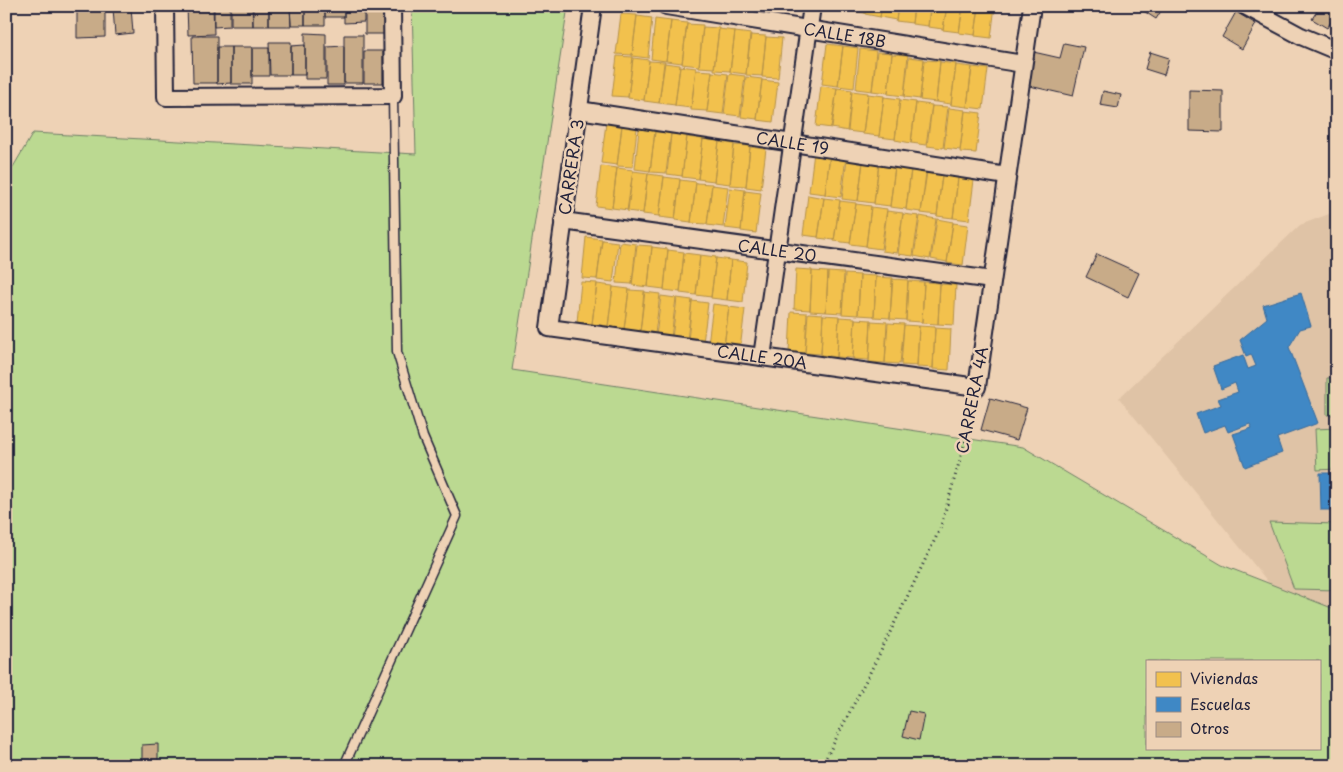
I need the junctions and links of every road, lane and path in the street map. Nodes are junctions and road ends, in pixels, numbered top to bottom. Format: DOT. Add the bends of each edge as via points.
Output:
graph roads {
  1 [pos="165,6"];
  2 [pos="392,6"];
  3 [pos="593,6"];
  4 [pos="666,6"];
  5 [pos="812,6"];
  6 [pos="1032,6"];
  7 [pos="1245,6"];
  8 [pos="809,29"];
  9 [pos="1337,51"];
  10 [pos="1024,64"];
  11 [pos="393,96"];
  12 [pos="579,110"];
  13 [pos="792,142"];
  14 [pos="1007,176"];
  15 [pos="563,221"];
  16 [pos="777,250"];
  17 [pos="992,280"];
  18 [pos="549,328"];
  19 [pos="762,357"];
  20 [pos="976,387"];
  21 [pos="344,766"];
  22 [pos="822,766"];
  1 -- 11 [label="street" via="166,97"];
  2 -- 11 [label="street"];
  3 -- 12 [label="street, CARRERA 3"];
  4 -- 8 [label="street, CALLE 18B"];
  5 -- 8 [label="street"];
  6 -- 10 [label="street, CARRERA 4A"];
  7 -- 9 [label="street"];
  8 -- 10 [label="street, CALLE 18B"];
  8 -- 13 [label="street"];
  10 -- 14 [label="street, CARRERA 4A"];
  11 -- 21 [label="lane" via="397,352 422,437 458,516"];
  12 -- 13 [label="street, CALLE 19"];
  12 -- 15 [label="street, CARRERA 3"];
  13 -- 14 [label="street, CALLE 19"];
  13 -- 16 [label="street"];
  14 -- 17 [label="street, CARRERA 4A"];
  15 -- 16 [label="street, CALLE 20"];
  15 -- 18 [label="street, CARRERA 3"];
  16 -- 17 [label="street, CALLE 20"];
  16 -- 19 [label="street"];
  17 -- 20 [label="street, CARRERA 4A"];
  18 -- 19 [label="street, CALLE 20A"];
  19 -- 20 [label="street, CALLE 20A"];
  20 -- 22 [label="path, CARRERA 4A" via="963,449 940,529"];
}
